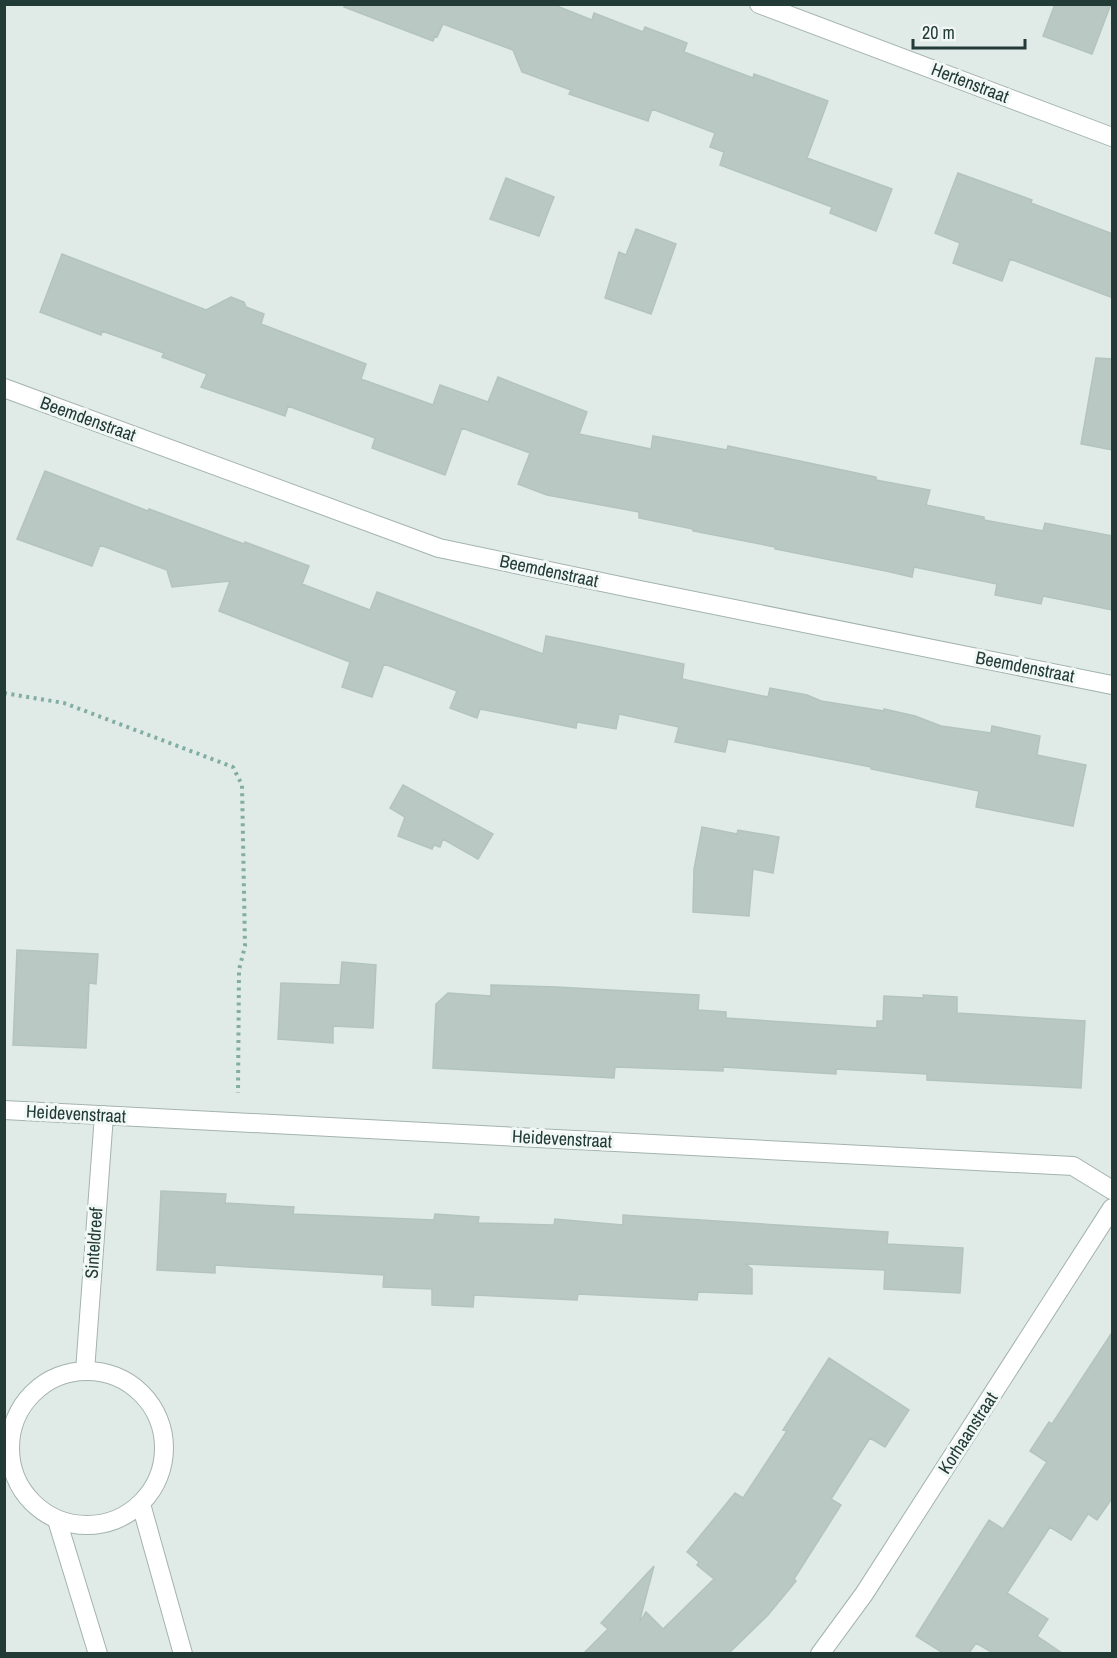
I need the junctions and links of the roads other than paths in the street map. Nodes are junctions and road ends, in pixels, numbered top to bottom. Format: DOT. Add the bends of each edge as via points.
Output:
graph roads {
  1 [pos="759,4"];
  2 [pos="1113,137"];
  3 [pos="4,388"];
  4 [pos="1113,685"];
  5 [pos="4,1110"];
  6 [pos="104,1116"];
  7 [pos="1113,1190"];
  8 [pos="1113,1209"];
  9 [pos="85,1371"];
  10 [pos="141,1504"];
  11 [pos="57,1520"];
  12 [pos="98,1653"];
  13 [pos="183,1653"];
  14 [pos="820,1653"];
  1 -- 2 [label="street, Hertenstraat"];
  3 -- 4 [label="street, Beemdenstraat" via="439,548"];
  5 -- 6 [label="street, Heidevenstraat"];
  6 -- 7 [label="street, Heidevenstraat" via="1073,1166"];
  6 -- 9 [label="street, Sinteldreef"];
  8 -- 14 [label="street, Korhaanstraat" via="864,1594"];
  9 -- 10 [label="street" via="101,1371 139,1389 162,1425 162,1468"];
  9 -- 11 [label="street" via="59,1375 41,1385 26,1399 10,1437 15,1477 39,1509"];
  10 -- 11 [label="street" via="116,1520 87,1526"];
  10 -- 13 [label="street"];
  11 -- 12 [label="street"];
}
